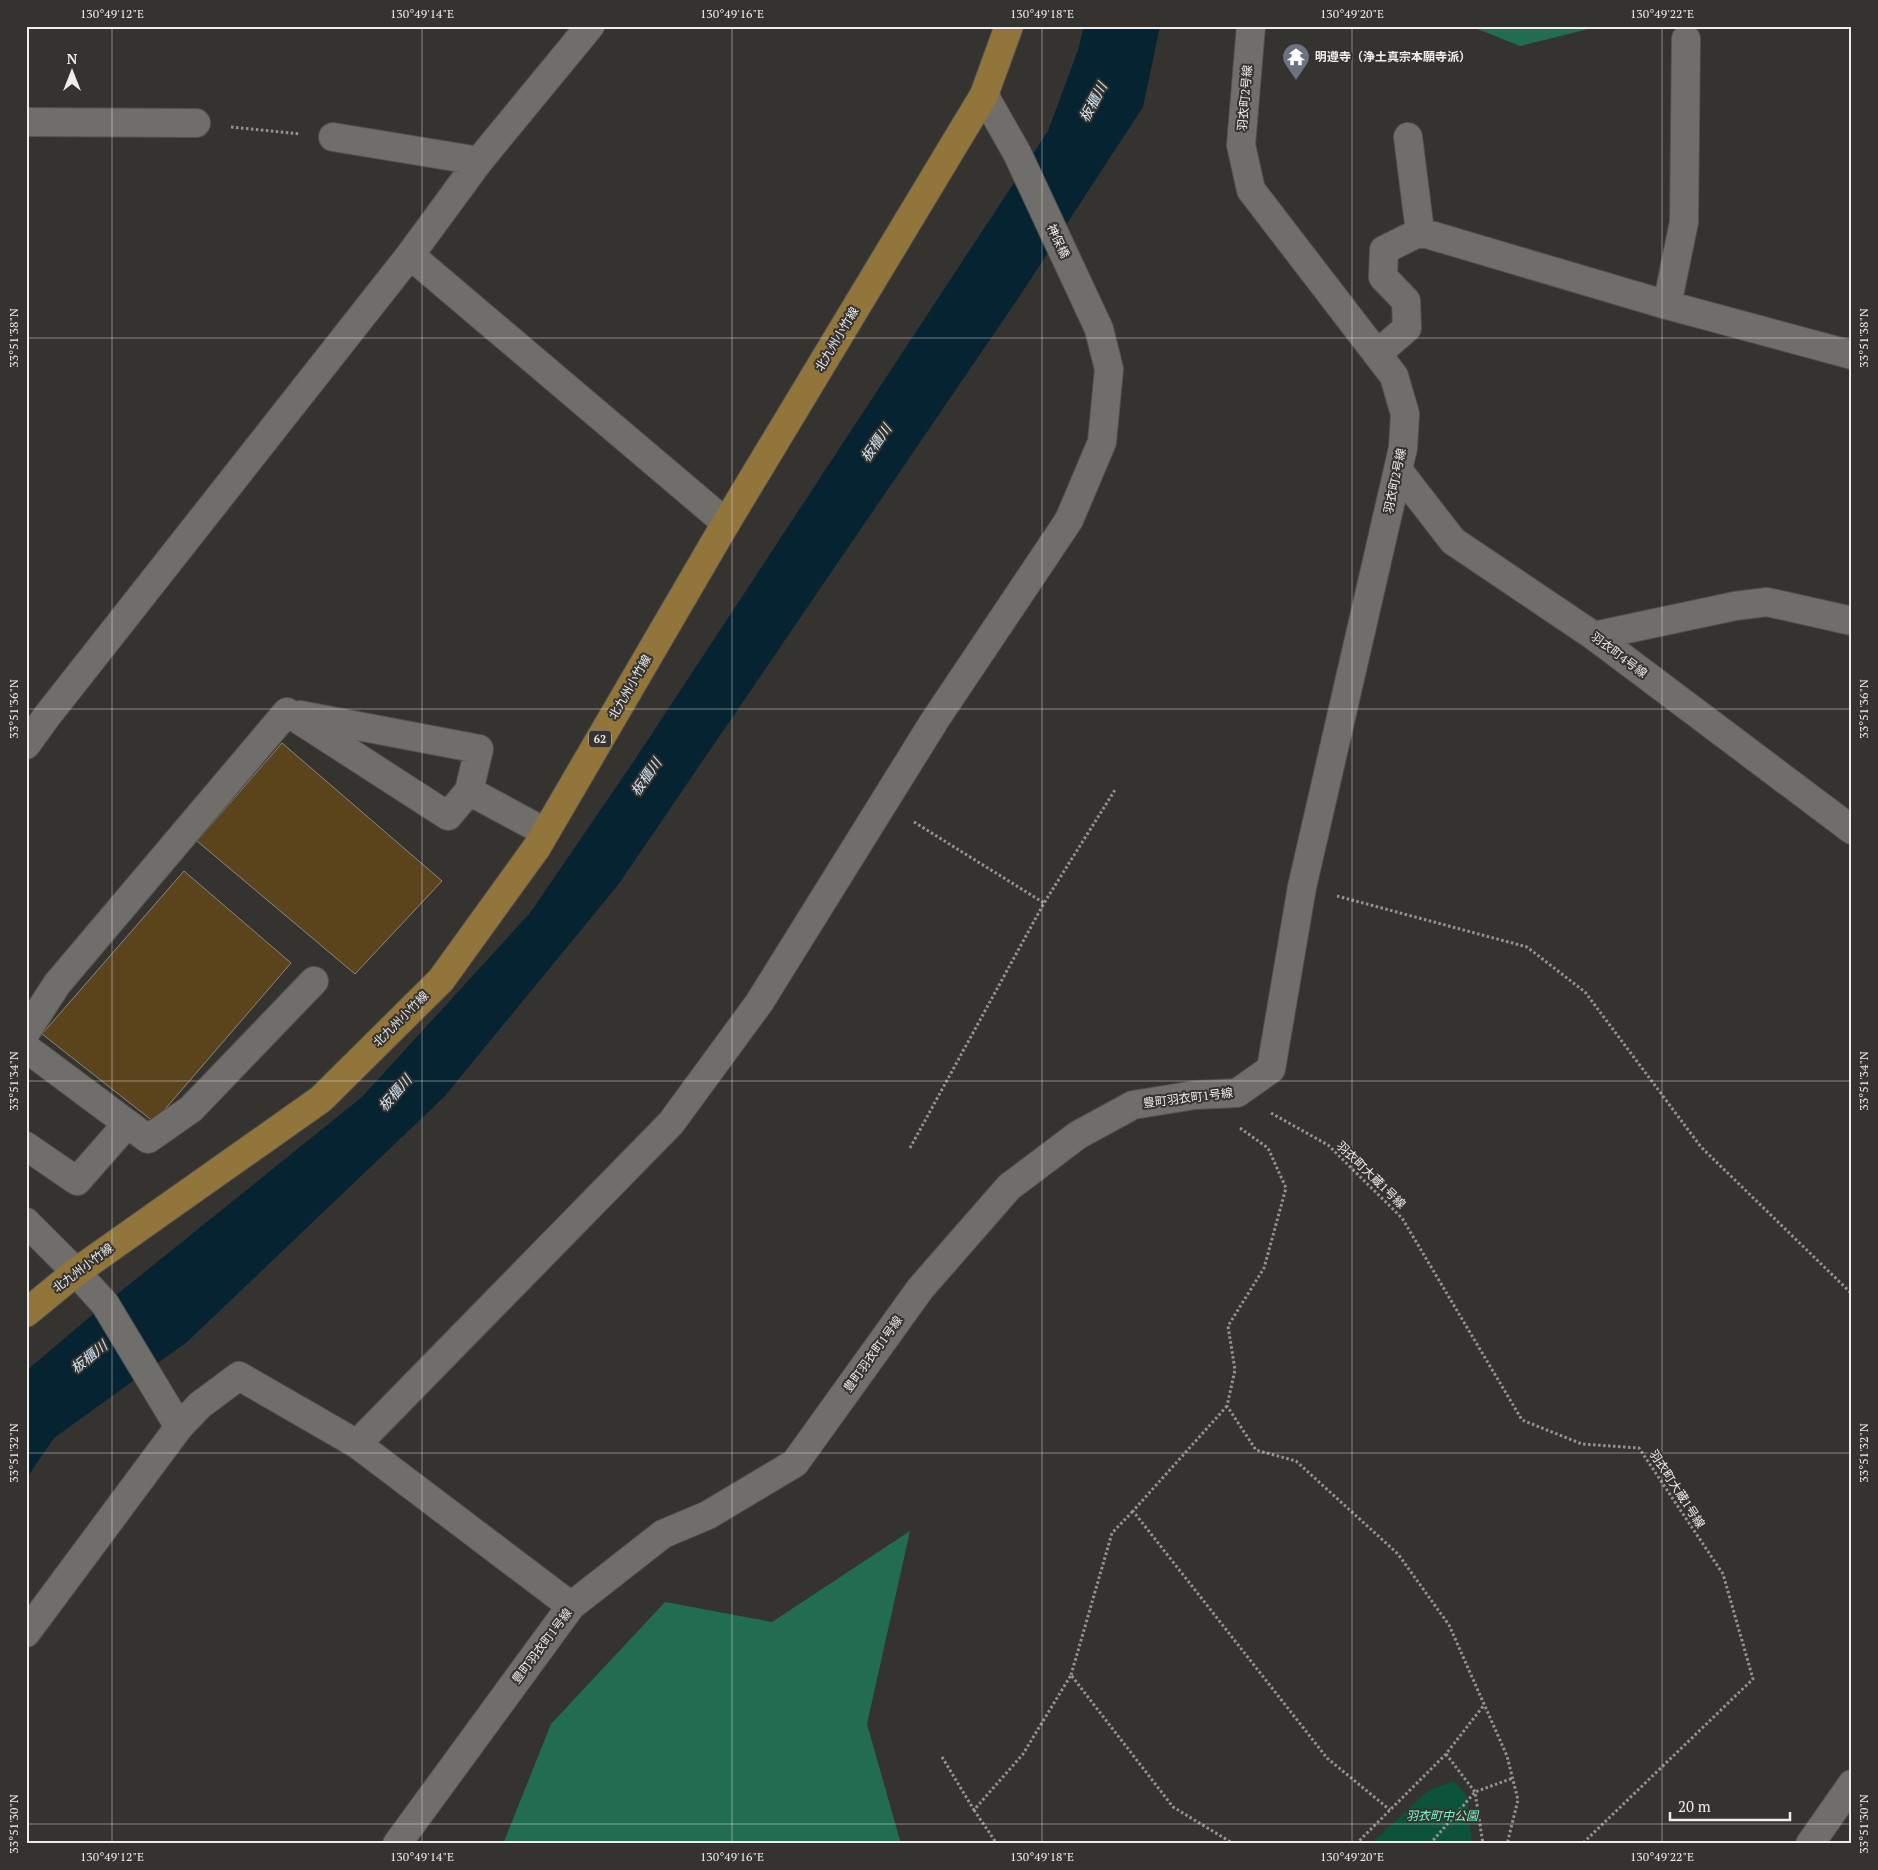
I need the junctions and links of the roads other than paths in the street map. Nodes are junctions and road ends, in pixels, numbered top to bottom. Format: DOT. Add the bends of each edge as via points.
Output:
graph roads {
  1 [pos="590,26"];
  2 [pos="1008,26"];
  3 [pos="1251,26"];
  4 [pos="1686,39"];
  5 [pos="984,95"];
  6 [pos="26,122"];
  7 [pos="196,123"];
  8 [pos="332,137"];
  9 [pos="1408,137"];
  10 [pos="479,162"];
  11 [pos="1420,232"];
  12 [pos="410,255"];
  13 [pos="1667,305"];
  14 [pos="1377,354"];
  15 [pos="1852,355"];
  16 [pos="1398,470"];
  17 [pos="726,523"];
  18 [pos="1852,621"];
  19 [pos="1594,636"];
  20 [pos="287,712"];
  21 [pos="26,744"];
  22 [pos="469,791"];
  23 [pos="1852,830"];
  24 [pos="545,832"];
  25 [pos="1302,887"];
  26 [pos="314,981"];
  27 [pos="26,1032"];
  28 [pos="26,1048"];
  29 [pos="127,1124"];
  30 [pos="26,1146"];
  31 [pos="26,1222"];
  32 [pos="76,1272"];
  33 [pos="26,1313"];
  34 [pos="179,1427"];
  35 [pos="357,1444"];
  36 [pos="571,1606"];
  37 [pos="26,1633"];
  38 [pos="1852,1784"];
  39 [pos="397,1844"];
  40 [pos="1810,1844"];
  1 -- 10 [label="street"];
  2 -- 5 [label="main road, 北九州小竹線 / 62"];
  3 -- 14 [label="street, 羽衣町2号線" via="1241,146 1250,190"];
  4 -- 13 [label="street" via="1684,222"];
  5 -- 17 [label="main road, 北九州小竹線 / 62"];
  5 -- 35 [label="street, 神保橋" via="1017,154 1099,329 1109,369 1102,442 1069,520 935,720 759,1003 671,1123"];
  6 -- 7 [label="street"];
  8 -- 10 [label="street"];
  9 -- 11 [label="street"];
  10 -- 12 [label="street"];
  11 -- 13 [label="street"];
  11 -- 14 [label="street" via="1384,250 1383,276 1406,301 1407,328"];
  12 -- 17 [label="street"];
  12 -- 21 [label="street"];
  13 -- 15 [label="street"];
  14 -- 16 [label="street, 羽衣町2号線" via="1394,376 1404,414 1403,448"];
  16 -- 19 [label="street, 羽衣町4号線" via="1452,542"];
  16 -- 25 [label="street, 羽衣町2号線"];
  17 -- 24 [label="main road, 北九州小竹線 / 62"];
  18 -- 19 [label="street" via="1767,602"];
  19 -- 23 [label="street, 羽衣町4号線"];
  20 -- 22 [label="street" via="448,816"];
  20 -- 22 [label="street" via="479,749"];
  20 -- 27 [label="street" via="57,984"];
  22 -- 24 [label="street"];
  24 -- 32 [label="main road, 北九州小竹線 / 62" via="441,980 321,1099"];
  25 -- 36 [label="street, 豊町羽衣町1号線" via="1271,1069 1236,1093 1195,1095 1133,1105 1078,1135 1009,1187 920,1289 795,1462 708,1515 663,1534"];
  26 -- 29 [label="street" via="191,1109 148,1139"];
  28 -- 29 [label="street"];
  29 -- 30 [label="street" via="78,1181"];
  31 -- 32 [label="street"];
  32 -- 33 [label="main road, 北九州小竹線 / 62"];
  32 -- 34 [label="street" via="105,1304"];
  34 -- 35 [label="street" via="200,1405 239,1376"];
  34 -- 37 [label="street"];
  35 -- 36 [label="street"];
  36 -- 39 [label="street, 豊町羽衣町1号線"];
  38 -- 40 [label="street"];
}
